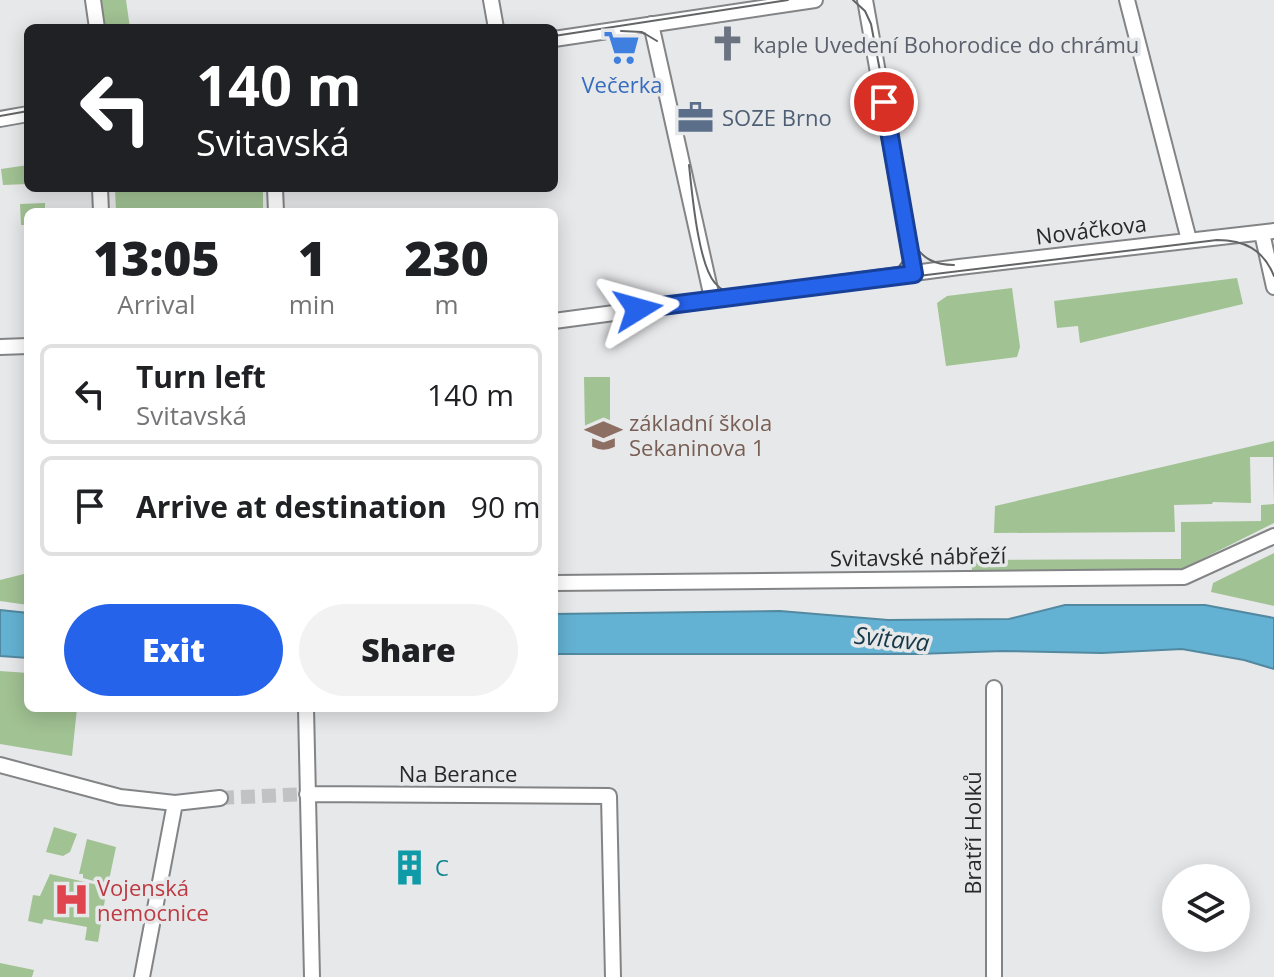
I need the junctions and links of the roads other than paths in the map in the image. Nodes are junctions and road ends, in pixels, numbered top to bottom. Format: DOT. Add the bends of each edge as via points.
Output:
graph roads {
  1 [pos="93,0"];
  2 [pos="491,0"];
  3 [pos="815,0"];
  4 [pos="865,0"];
  5 [pos="1127,0"];
  6 [pos="96,24"];
  7 [pos="495,24"];
  8 [pos="651,24"];
  9 [pos="558,38"];
  10 [pos="24,115"];
  11 [pos="0,119"];
  12 [pos="1268,232"];
  13 [pos="1189,240"];
  14 [pos="914,274"];
  15 [pos="1274,287"];
  16 [pos="712,298"];
  17 [pos="558,320"];
  18 [pos="24,346"];
  19 [pos="0,347"];
  20 [pos="1274,536"];
  21 [pos="558,583"];
  22 [pos="994,688"];
  23 [pos="306,712"];
  24 [pos="0,765"];
  25 [pos="307,794"];
  26 [pos="220,798"];
  27 [pos="175,803"];
  28 [pos="142,977"];
  29 [pos="312,977"];
  30 [pos="613,977"];
  31 [pos="994,977"];
  1 -- 6 [label="street"];
  2 -- 7 [label="street"];
  3 -- 8 [label="street"];
  4 -- 14 [label="street"];
  5 -- 13 [label="street"];
  8 -- 9 [label="street"];
  8 -- 16 [label="street"];
  10 -- 11 [label="street"];
  12 -- 13 [label="street, Nováčkova"];
  12 -- 15 [label="street"];
  13 -- 14 [label="street, Nováčkova"];
  14 -- 16 [label="street, Nováčkova"];
  16 -- 17 [label="street, Nováčkova"];
  18 -- 19 [label="street"];
  20 -- 21 [label="street, Svitavské nábřeží" via="1184,577"];
  22 -- 31 [label="street, Bratří Holků"];
  23 -- 25 [label="street"];
  24 -- 27 [label="street" via="120,797"];
  25 -- 29 [label="street"];
  25 -- 30 [label="street, Na Berance" via="609,796"];
  26 -- 27 [label="street"];
  27 -- 28 [label="street"];
}
